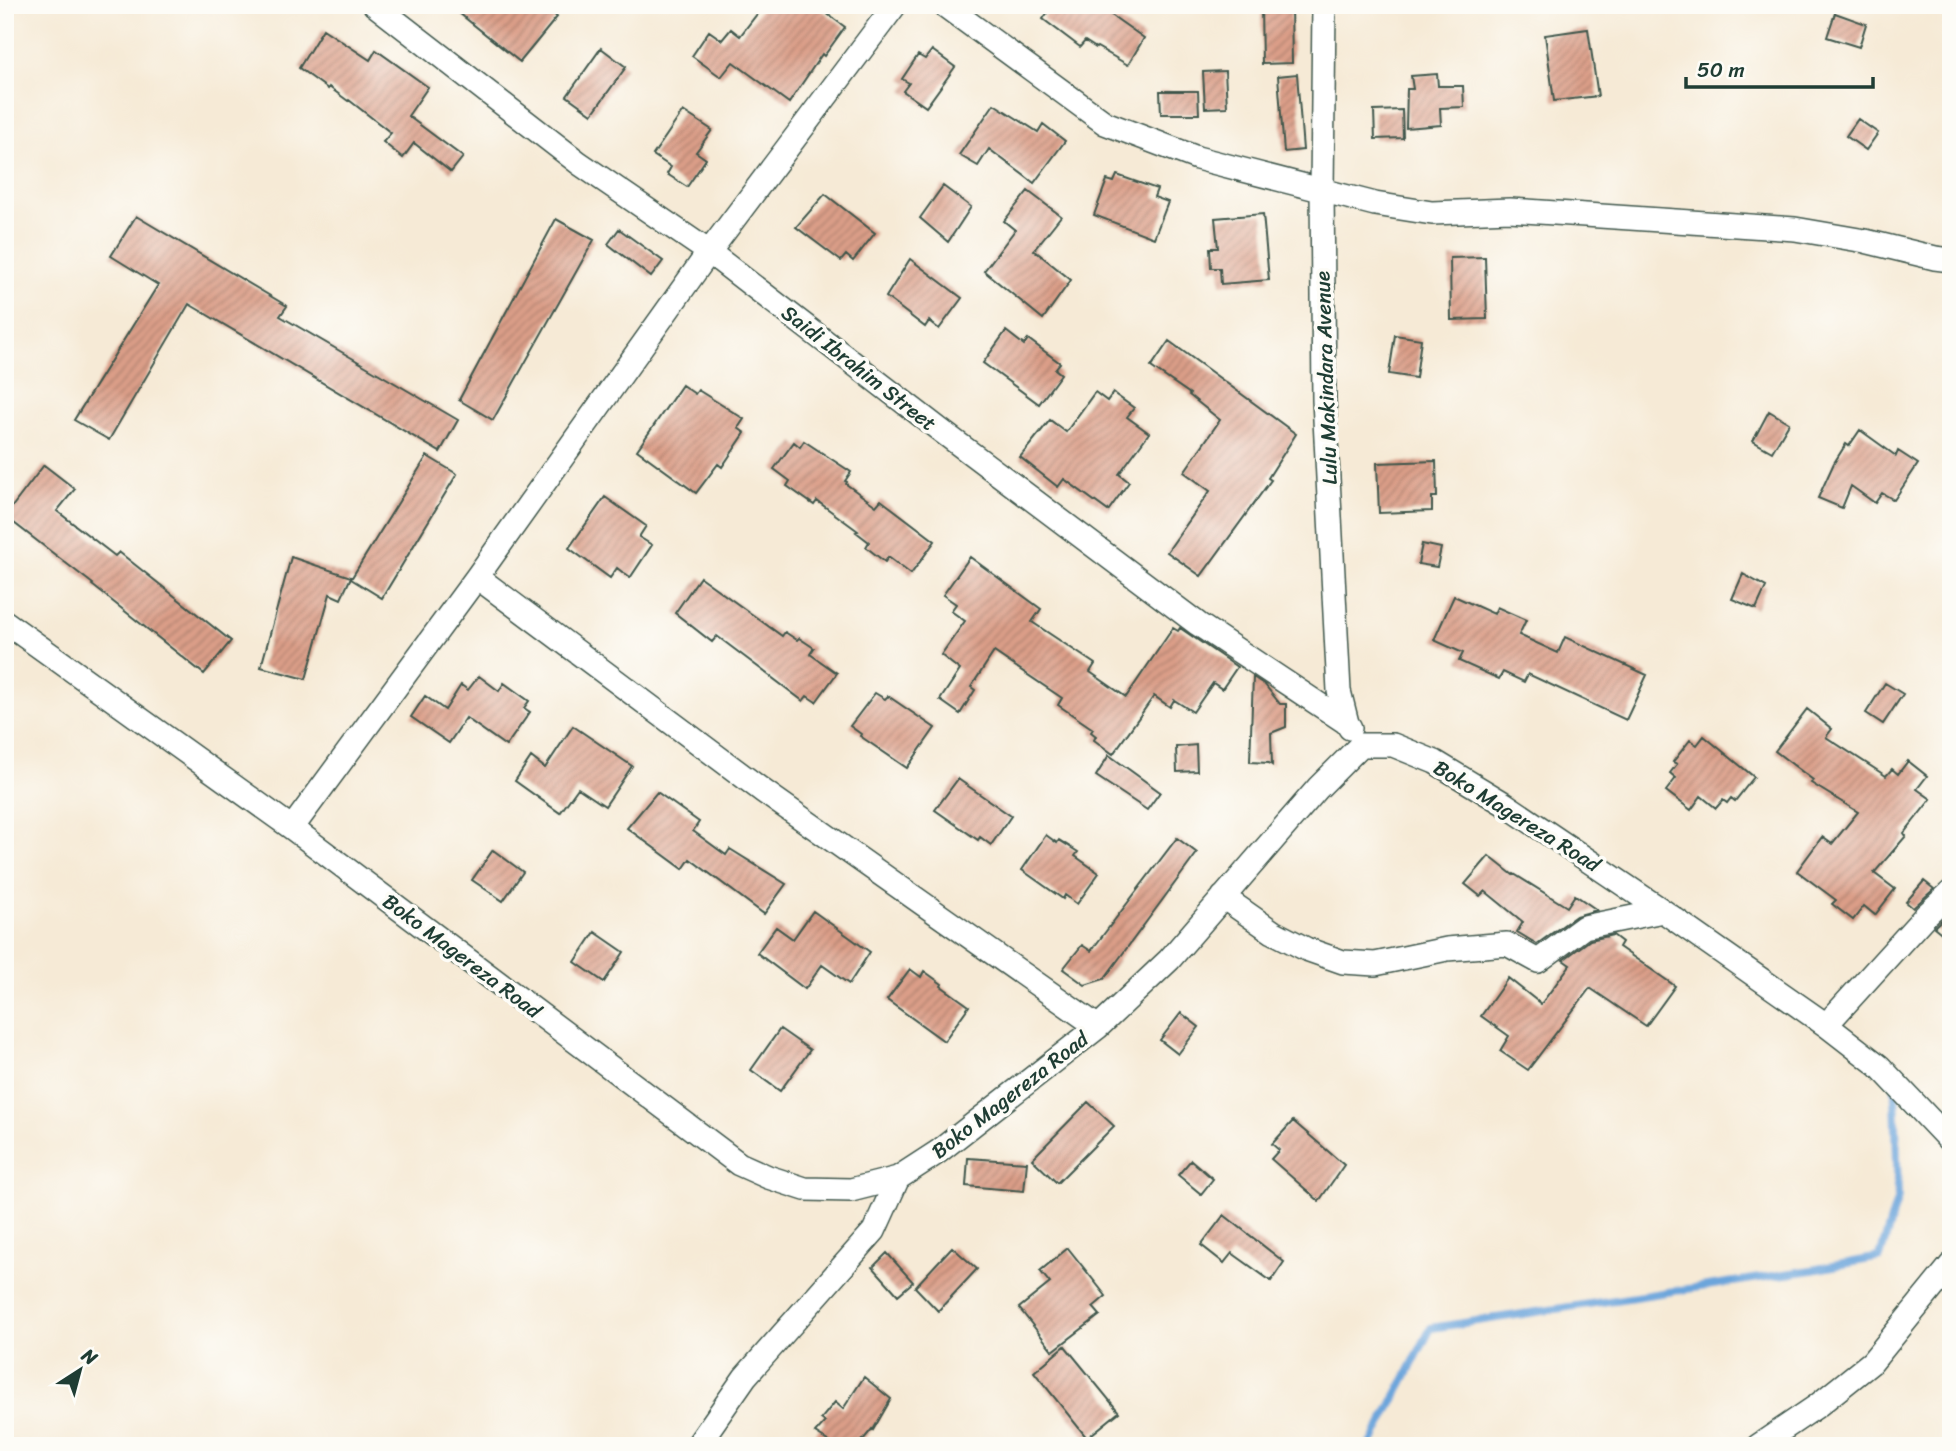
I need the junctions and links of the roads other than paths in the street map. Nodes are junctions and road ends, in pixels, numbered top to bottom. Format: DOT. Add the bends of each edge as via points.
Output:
graph roads {
  1 [pos="375,5"];
  2 [pos="895,5"];
  3 [pos="944,5"];
  4 [pos="1324,5"];
  5 [pos="1322,190"];
  6 [pos="709,252"];
  7 [pos="1951,260"];
  8 [pos="477,577"];
  9 [pos="5,622"];
  10 [pos="1347,723"];
  11 [pos="1361,745"];
  12 [pos="292,828"];
  13 [pos="1951,892"];
  14 [pos="1223,897"];
  15 [pos="1663,911"];
  16 [pos="1826,1025"];
  17 [pos="1098,1027"];
  18 [pos="1951,1142"];
  19 [pos="898,1178"];
  20 [pos="1951,1265"];
  21 [pos="697,1446"];
  22 [pos="1758,1446"];
  1 -- 6 [label="street, Saidi Ibrahim Street" via="579,163"];
  2 -- 6 [label="street"];
  3 -- 5 [label="street" via="1105,123 1197,158"];
  4 -- 5 [label="street, Lulu Makindara Avenue"];
  5 -- 7 [label="street" via="1432,213 1510,210 1795,229"];
  5 -- 10 [label="street, Lulu Makindara Avenue" via="1324,400 1339,691"];
  6 -- 8 [label="street"];
  6 -- 10 [label="street, Saidi Ibrahim Street" via="1198,624"];
  8 -- 12 [label="street"];
  8 -- 17 [label="street" via="763,791"];
  9 -- 12 [label="street, Boko Magereza Road"];
  10 -- 11 [label="street, Lulu Makindara Avenue"];
  11 -- 14 [label="street, Boko Magereza Road"];
  11 -- 15 [label="street, Boko Magereza Road" via="1393,745 1435,762"];
  12 -- 19 [label="street, Boko Magereza Road" via="739,1164 805,1189 851,1190"];
  13 -- 16 [label="street"];
  14 -- 15 [label="street" via="1307,949 1343,962 1375,964 1447,948 1507,944 1538,961 1584,927"];
  14 -- 17 [label="street, Boko Magereza Road" via="1169,960"];
  15 -- 16 [label="street, Boko Magereza Road"];
  16 -- 18 [label="street, Boko Magereza Road" via="1878,1066"];
  17 -- 19 [label="street, Boko Magereza Road"];
  19 -- 21 [label="street" via="874,1231 745,1377"];
  20 -- 22 [label="street" via="1872,1362"];
}
